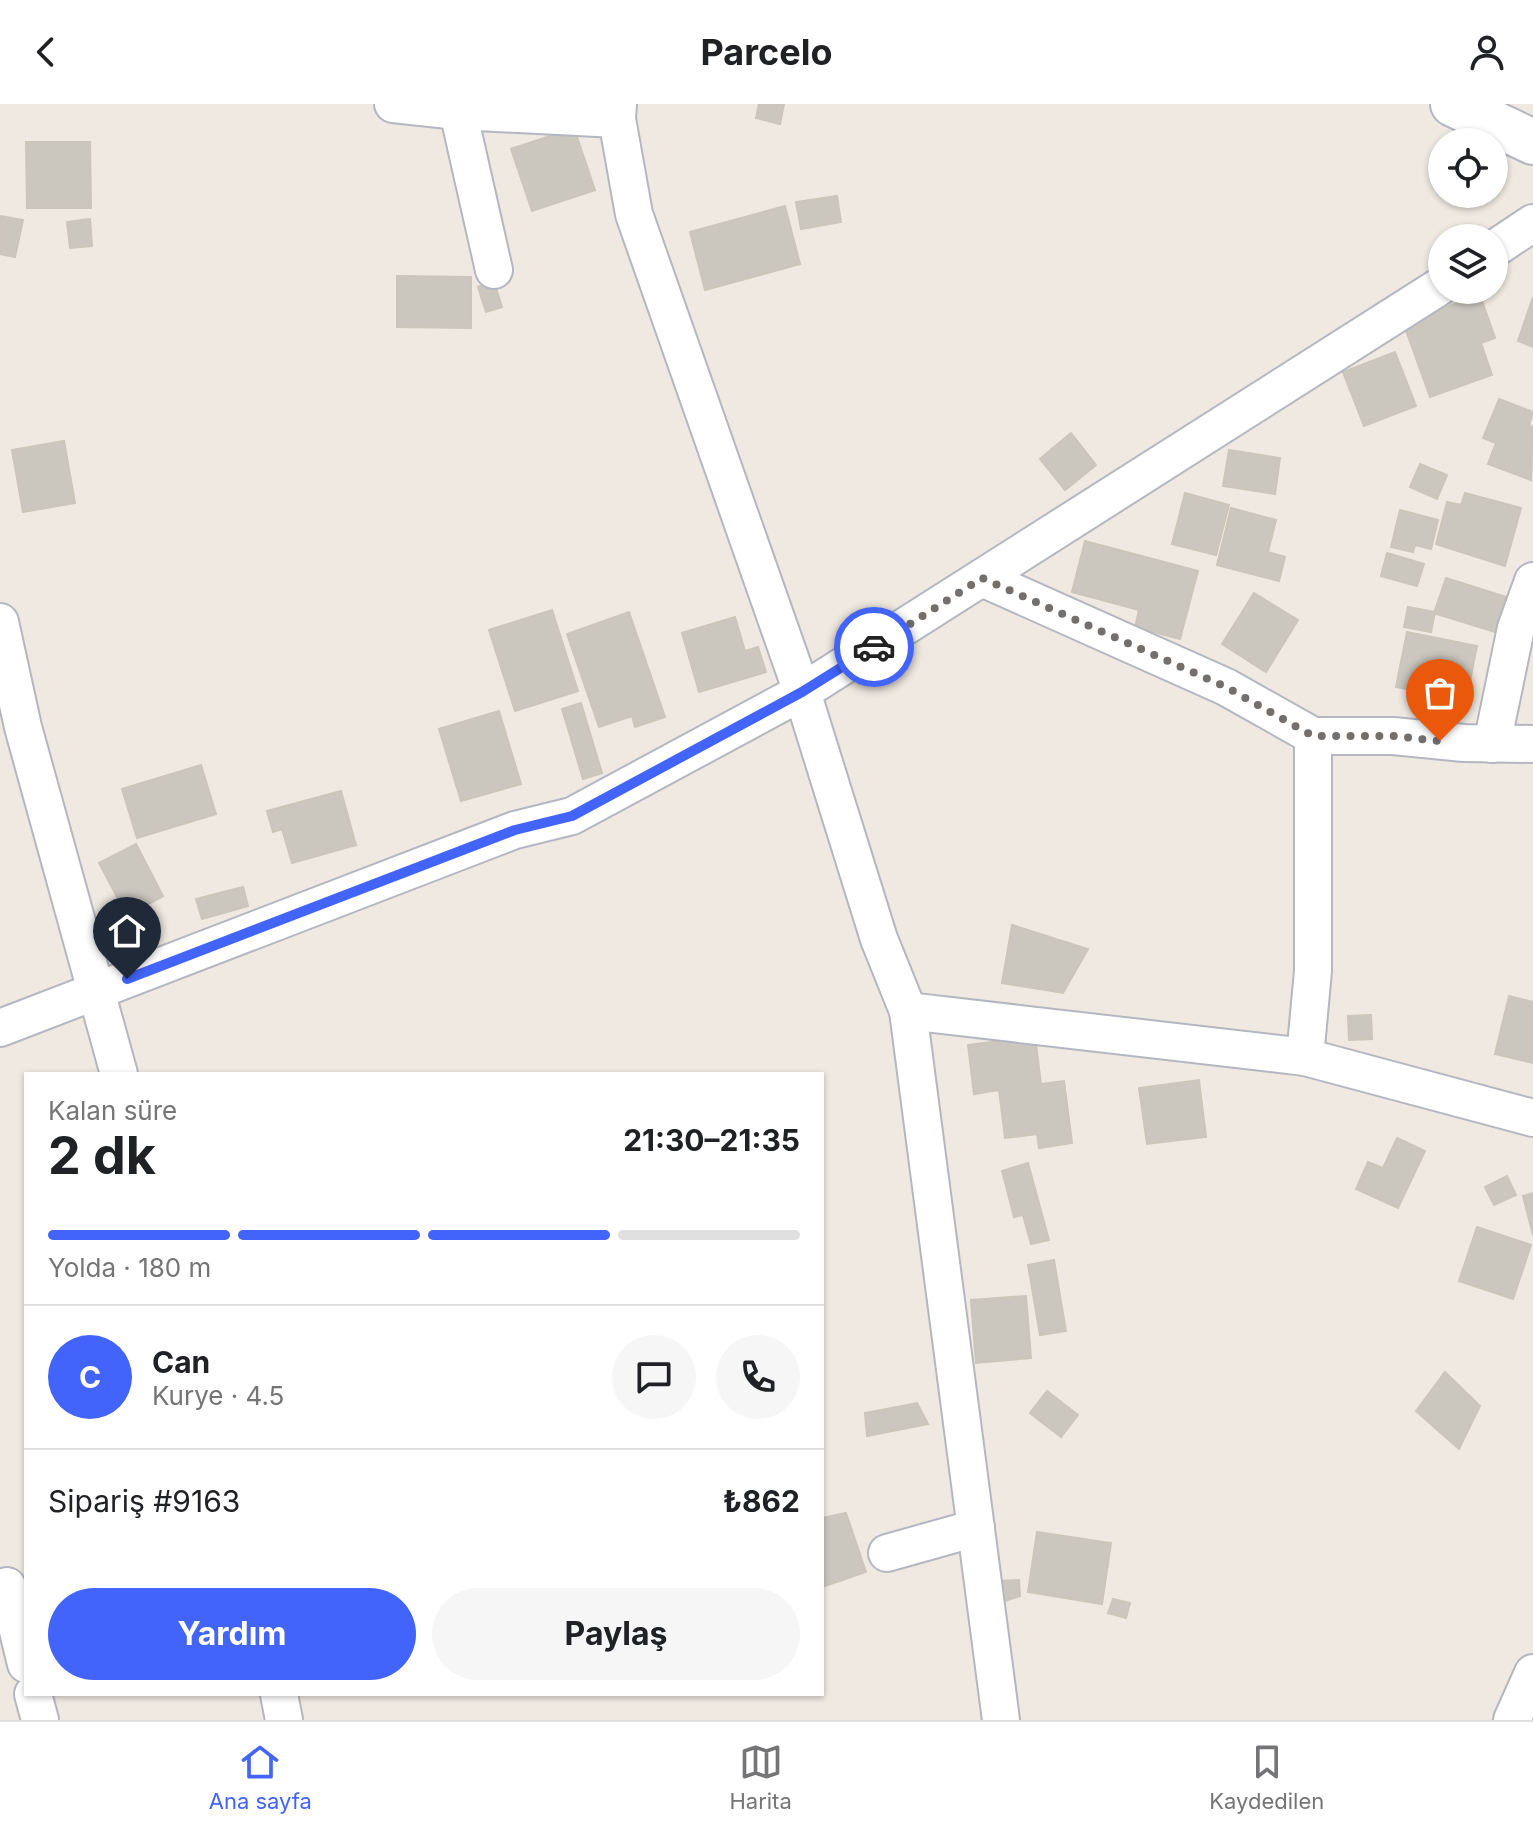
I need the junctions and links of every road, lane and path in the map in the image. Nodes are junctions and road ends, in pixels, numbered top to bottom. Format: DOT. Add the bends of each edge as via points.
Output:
graph roads {
  1 [pos="393,104"];
  2 [pos="1453,104"];
  3 [pos="458,111"];
  4 [pos="618,111"];
  5 [pos="1532,140"];
  6 [pos="1533,223"];
  7 [pos="1508,240"];
  8 [pos="494,270"];
  9 [pos="1428,294"];
  10 [pos="982,578"];
  11 [pos="1533,581"];
  12 [pos="0,622"];
  13 [pos="802,692"];
  14 [pos="1313,736"];
  15 [pos="1492,744"];
  16 [pos="1533,744"];
  17 [pos="97,991"];
  18 [pos="908,1011"];
  19 [pos="0,1028"];
  20 [pos="1305,1057"];
  21 [pos="118,1072"];
  22 [pos="1533,1118"];
  23 [pos="976,1528"];
  24 [pos="887,1553"];
  25 [pos="11,1585"];
  26 [pos="24,1653"];
  27 [pos="1533,1673"];
  28 [pos="1533,1690"];
  29 [pos="34,1696"];
  30 [pos="279,1696"];
  31 [pos="40,1720"];
  32 [pos="284,1720"];
  33 [pos="1001,1720"];
  34 [pos="1512,1720"];
  35 [pos="1526,1720"];
  1 -- 3 [label="street"];
  2 -- 5 [label="street"];
  3 -- 4 [label="street"];
  3 -- 8 [label="street"];
  4 -- 13 [label="street" via="634,214"];
  6 -- 7 [label="street"];
  9 -- 10 [label="street"];
  10 -- 13 [label="street"];
  10 -- 14 [label="street" via="1226,687"];
  11 -- 15 [label="street" via="1516,628"];
  12 -- 17 [label="street" via="23,727"];
  13 -- 17 [label="street" via="572,816 515,830"];
  13 -- 18 [label="street" via="879,939"];
  14 -- 15 [label="street"];
  14 -- 20 [label="street" via="1313,971"];
  15 -- 16 [label="street"];
  17 -- 19 [label="street"];
  17 -- 21 [label="street"];
  18 -- 20 [label="street"];
  18 -- 23 [label="street"];
  20 -- 22 [label="street"];
  23 -- 24 [label="street"];
  23 -- 33 [label="street"];
  25 -- 26 [label="street"];
  27 -- 34 [label="street"];
  28 -- 35 [label="street"];
  29 -- 31 [label="street"];
  30 -- 32 [label="street"];
}
